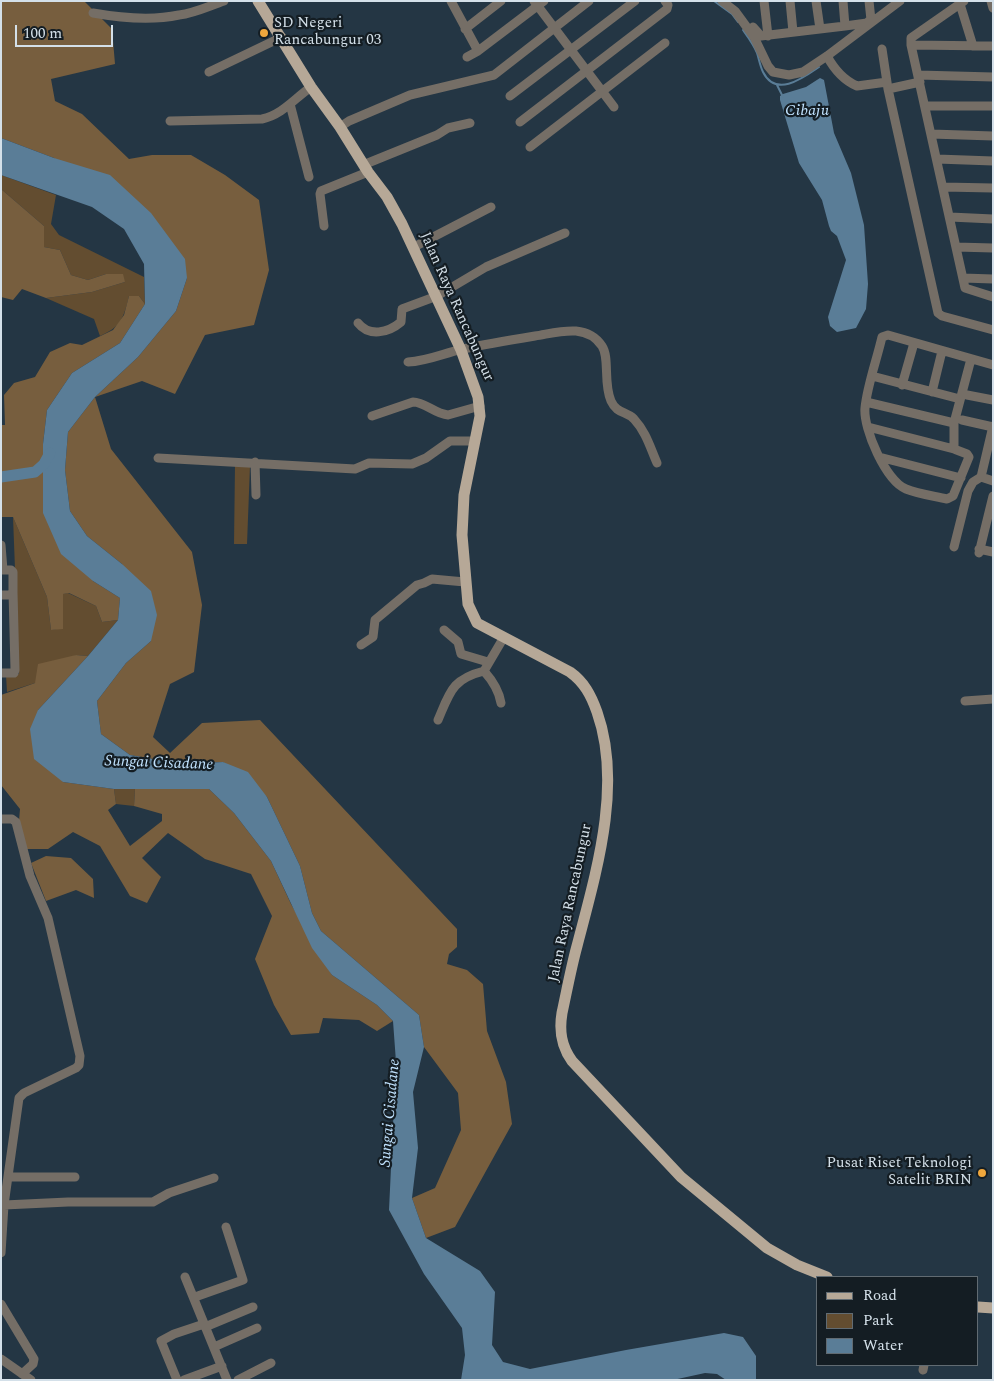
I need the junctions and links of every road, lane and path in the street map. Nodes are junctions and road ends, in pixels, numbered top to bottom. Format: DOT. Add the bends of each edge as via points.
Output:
graph roads {
  1 [pos="224,1"];
  2 [pos="258,1"];
  3 [pos="501,1"];
  4 [pos="589,1"];
  5 [pos="635,1"];
  6 [pos="665,1"];
  7 [pos="722,1"];
  8 [pos="730,1"];
  9 [pos="764,1"];
  10 [pos="790,1"];
  11 [pos="816,1"];
  12 [pos="842,1"];
  13 [pos="869,1"];
  14 [pos="893,1"];
  15 [pos="900,1"];
  16 [pos="991,1"];
  17 [pos="454,2"];
  18 [pos="539,3"];
  19 [pos="962,3"];
  20 [pos="738,5"];
  21 [pos="993,8"];
  22 [pos="93,13"];
  23 [pos="871,20"];
  24 [pos="845,26"];
  25 [pos="554,28"];
  26 [pos="466,29"];
  27 [pos="820,29"];
  28 [pos="794,32"];
  29 [pos="768,36"];
  30 [pos="282,38"];
  31 [pos="666,43"];
  32 [pos="911,45"];
  33 [pos="974,46"];
  34 [pos="993,46"];
  35 [pos="882,49"];
  36 [pos="571,50"];
  37 [pos="478,51"];
  38 [pos="827,56"];
  39 [pos="467,57"];
  40 [pos="586,70"];
  41 [pos="209,72"];
  42 [pos="993,77"];
  43 [pos="919,79"];
  44 [pos="888,85"];
  45 [pos="312,87"];
  46 [pos="602,91"];
  47 [pos="510,96"];
  48 [pos="290,104"];
  49 [pos="925,106"];
  50 [pos="993,106"];
  51 [pos="614,107"];
  52 [pos="170,121"];
  53 [pos="520,122"];
  54 [pos="470,123"];
  55 [pos="340,127"];
  56 [pos="931,134"];
  57 [pos="993,136"];
  58 [pos="530,147"];
  59 [pos="937,160"];
  60 [pos="993,161"];
  61 [pos="365,168"];
  62 [pos="309,177"];
  63 [pos="943,186"];
  64 [pos="993,188"];
  65 [pos="491,207"];
  66 [pos="950,217"];
  67 [pos="993,219"];
  68 [pos="324,226"];
  69 [pos="564,233"];
  70 [pos="414,247"];
  71 [pos="956,247"];
  72 [pos="993,248"];
  73 [pos="962,278"];
  74 [pos="993,280"];
  75 [pos="437,296"];
  76 [pos="993,297"];
  77 [pos="358,323"];
  78 [pos="993,330"];
  79 [pos="914,343"];
  80 [pos="461,350"];
  81 [pos="942,350"];
  82 [pos="971,359"];
  83 [pos="408,362"];
  84 [pos="993,365"];
  85 [pos="872,376"];
  86 [pos="902,385"];
  87 [pos="932,392"];
  88 [pos="964,397"];
  89 [pos="993,400"];
  90 [pos="866,402"];
  91 [pos="480,406"];
  92 [pos="372,416"];
  93 [pos="958,422"];
  94 [pos="868,427"];
  95 [pos="993,427"];
  96 [pos="475,441"];
  97 [pos="954,449"];
  98 [pos="990,453"];
  99 [pos="879,457"];
  100 [pos="158,458"];
  101 [pos="255,462"];
  102 [pos="656,463"];
  103 [pos="981,477"];
  104 [pos="961,478"];
  105 [pos="993,481"];
  106 [pos="256,495"];
  107 [pos="993,496"];
  108 [pos="1,543"];
  109 [pos="954,547"];
  110 [pos="993,552"];
  111 [pos="2,570"];
  112 [pos="465,582"];
  113 [pos="13,592"];
  114 [pos="1,595"];
  115 [pos="444,630"];
  116 [pos="504,637"];
  117 [pos="361,645"];
  118 [pos="486,666"];
  119 [pos="1,673"];
  120 [pos="993,699"];
  121 [pos="965,701"];
  122 [pos="501,703"];
  123 [pos="438,720"];
  124 [pos="1,819"];
  125 [pos="7,1171"];
  126 [pos="75,1177"];
  127 [pos="214,1178"];
  128 [pos="4,1205"];
  129 [pos="226,1227"];
  130 [pos="1,1252"];
  131 [pos="824,1276"];
  132 [pos="185,1277"];
  133 [pos="195,1297"];
  134 [pos="1,1304"];
  135 [pos="253,1307"];
  136 [pos="979,1307"];
  137 [pos="993,1308"];
  138 [pos="204,1325"];
  139 [pos="257,1328"];
  140 [pos="214,1347"];
  141 [pos="1,1358"];
  142 [pos="272,1363"];
  143 [pos="222,1366"];
  144 [pos="22,1374"];
  145 [pos="31,1380"];
  146 [pos="177,1380"];
  147 [pos="184,1380"];
  148 [pos="228,1380"];
  149 [pos="238,1380"];
  1 -- 22 [label="street" via="192,13 158,18"];
  2 -- 30 [label="main road, Jalan Raya Rancabungur"];
  3 -- 26 [label="street"];
  4 -- 25 [label="street"];
  5 -- 36 [label="street"];
  6 -- 40 [label="street" via="667,9"];
  7 -- 38 [label="street" via="735,11 754,37 773,72 796,75"];
  8 -- 20 [label="street"];
  9 -- 29 [label="street"];
  10 -- 28 [label="street"];
  11 -- 27 [label="street"];
  12 -- 24 [label="street"];
  13 -- 23 [label="street"];
  14 -- 23 [label="street"];
  15 -- 38 [label="street"];
  16 -- 21 [label="street"];
  17 -- 26 [label="street"];
  18 -- 25 [label="street"];
  18 -- 37 [label="street"];
  19 -- 32 [label="street" via="912,38"];
  19 -- 33 [label="street"];
  20 -- 29 [label="street" via="757,33"];
  23 -- 24 [label="street"];
  24 -- 27 [label="street"];
  25 -- 36 [label="street"];
  25 -- 55 [label="street" via="494,75 410,95"];
  26 -- 37 [label="street"];
  27 -- 28 [label="street"];
  28 -- 29 [label="street"];
  30 -- 41 [label="street"];
  30 -- 45 [label="main road, Jalan Raya Rancabungur"];
  31 -- 46 [label="street"];
  32 -- 33 [label="street"];
  32 -- 43 [label="street"];
  33 -- 34 [label="street"];
  35 -- 44 [label="street"];
  36 -- 40 [label="street"];
  36 -- 47 [label="street"];
  37 -- 39 [label="street"];
  38 -- 44 [label="street" via="841,75 857,86"];
  40 -- 46 [label="street"];
  40 -- 53 [label="street"];
  42 -- 43 [label="street"];
  43 -- 44 [label="street"];
  43 -- 49 [label="street"];
  44 -- 78 [label="street" via="938,313"];
  45 -- 48 [label="street"];
  45 -- 55 [label="main road, Jalan Raya Rancabungur"];
  46 -- 51 [label="street"];
  46 -- 58 [label="street"];
  48 -- 52 [label="street" via="272,117 262,119"];
  48 -- 62 [label="street"];
  49 -- 50 [label="street"];
  49 -- 56 [label="street"];
  54 -- 61 [label="street" via="448,128"];
  55 -- 61 [label="main road, Jalan Raya Rancabungur"];
  56 -- 57 [label="street"];
  56 -- 59 [label="street"];
  59 -- 60 [label="street"];
  59 -- 63 [label="street"];
  61 -- 68 [label="street" via="321,191"];
  61 -- 70 [label="main road, Jalan Raya Rancabungur" via="387,198"];
  63 -- 64 [label="street"];
  63 -- 66 [label="street"];
  65 -- 70 [label="street"];
  66 -- 67 [label="street"];
  66 -- 71 [label="street"];
  69 -- 75 [label="street" via="486,267"];
  70 -- 75 [label="main road, Jalan Raya Rancabungur"];
  71 -- 72 [label="street"];
  71 -- 73 [label="street"];
  73 -- 74 [label="street"];
  73 -- 76 [label="street" via="968,290"];
  75 -- 77 [label="street" via="402,309 401,322 392,328 373,333"];
  75 -- 80 [label="main road, Jalan Raya Rancabungur"];
  79 -- 81 [label="street"];
  79 -- 85 [label="street" via="888,335 882,337"];
  79 -- 86 [label="street"];
  80 -- 83 [label="street"];
  80 -- 91 [label="main road, Jalan Raya Rancabungur"];
  80 -- 102 [label="street" via="567,331 595,338 605,351 606,385 612,402 616,410 632,417 644,432"];
  81 -- 82 [label="street"];
  81 -- 87 [label="street"];
  82 -- 84 [label="street"];
  82 -- 88 [label="street"];
  85 -- 86 [label="street"];
  85 -- 90 [label="street"];
  86 -- 87 [label="street"];
  87 -- 88 [label="street"];
  88 -- 89 [label="street"];
  88 -- 93 [label="street"];
  90 -- 93 [label="street"];
  90 -- 94 [label="street"];
  91 -- 92 [label="street" via="448,415 413,402"];
  91 -- 96 [label="main road, Jalan Raya Rancabungur"];
  93 -- 95 [label="street"];
  93 -- 97 [label="street"];
  94 -- 97 [label="street"];
  94 -- 99 [label="street"];
  95 -- 98 [label="street"];
  96 -- 101 [label="street" via="450,441 412,464 369,463 354,469"];
  96 -- 112 [label="main road, Jalan Raya Rancabungur" via="462,516"];
  97 -- 104 [label="street" via="969,457"];
  98 -- 103 [label="street"];
  99 -- 104 [label="street"];
  99 -- 104 [label="street" via="892,478 905,489 947,499 953,496"];
  100 -- 101 [label="street"];
  101 -- 106 [label="street"];
  103 -- 105 [label="street"];
  103 -- 109 [label="street" via="968,491"];
  107 -- 110 [label="street" via="979,551"];
  108 -- 111 [label="street"];
  111 -- 113 [label="street" via="13,572"];
  112 -- 116 [label="main road, Jalan Raya Rancabungur" via="468,604 477,623"];
  112 -- 117 [label="street" via="432,579 417,585 375,620 373,637"];
  113 -- 114 [label="street"];
  113 -- 119 [label="street" via="15,670 14,673"];
  115 -- 118 [label="street" via="458,642 461,654"];
  116 -- 118 [label="street"];
  116 -- 131 [label="main road, Jalan Raya Rancabungur" via="577,677 594,702 606,743 605,817 593,886 561,1022 566,1054 681,1178 766,1248"];
  118 -- 122 [label="street"];
  118 -- 123 [label="street" via="458,682"];
  120 -- 121 [label="street"];
  124 -- 125 [label="street" via="12,818 16,822 30,876 48,918 80,1056 76,1068 19,1098"];
  125 -- 126 [label="street"];
  125 -- 128 [label="street"];
  127 -- 128 [label="street" via="169,1193 154,1202"];
  128 -- 130 [label="street"];
  129 -- 133 [label="street" via="243,1280"];
  132 -- 133 [label="street"];
  133 -- 138 [label="street"];
  134 -- 144 [label="street" via="34,1358 33,1364"];
  135 -- 138 [label="street"];
  136 -- 137 [label="main road"];
  138 -- 140 [label="street"];
  138 -- 146 [label="street" via="161,1341"];
  139 -- 140 [label="street"];
  140 -- 143 [label="street"];
  141 -- 144 [label="street"];
  142 -- 149 [label="street"];
  143 -- 147 [label="street"];
  143 -- 148 [label="street"];
  144 -- 145 [label="street"];
}
